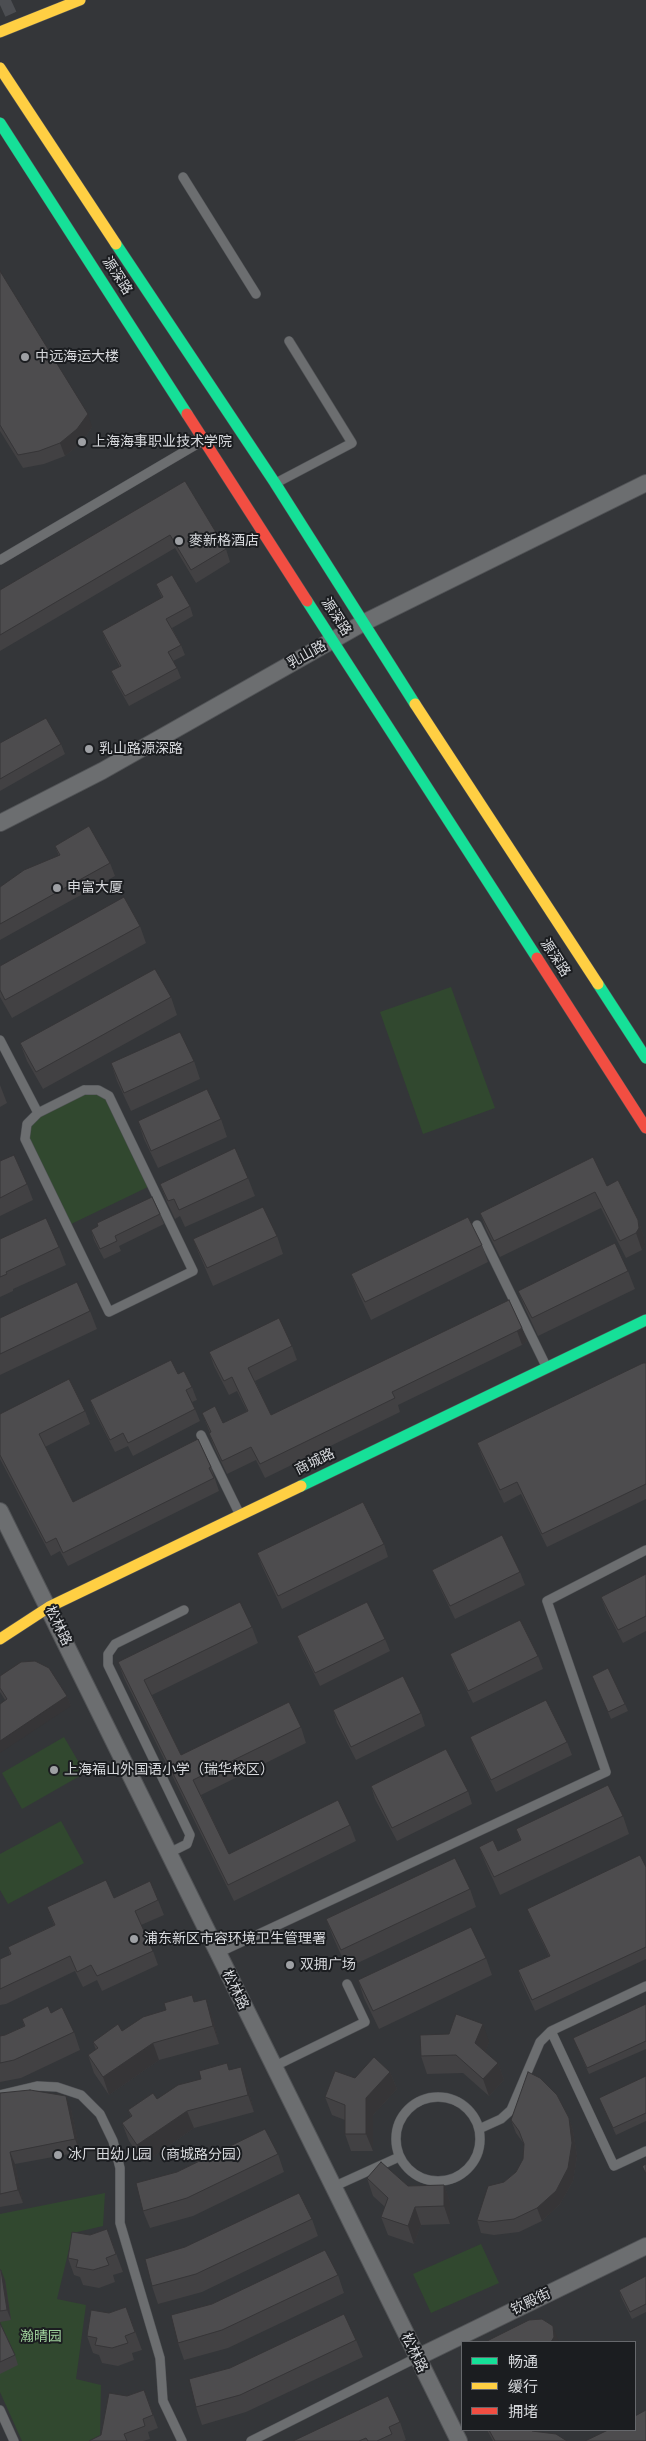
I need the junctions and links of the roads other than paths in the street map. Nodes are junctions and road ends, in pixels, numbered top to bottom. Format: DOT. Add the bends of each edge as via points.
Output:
graph roads {
  1 [pos="80,0"];
  2 [pos="0,32"];
  3 [pos="0,68"];
  4 [pos="0,123"];
  5 [pos="183,177"];
  6 [pos="256,294"];
  7 [pos="289,341"];
  8 [pos="204,440"];
  9 [pos="275,483"];
  10 [pos="646,483"];
  11 [pos="0,560"];
  12 [pos="363,623"];
  13 [pos="334,640"];
  14 [pos="0,823"];
  15 [pos="0,1040"];
  16 [pos="646,1058"];
  17 [pos="38,1113"];
  18 [pos="646,1128"];
  19 [pos="477,1225"];
  20 [pos="646,1320"];
  21 [pos="546,1367"];
  22 [pos="201,1435"];
  23 [pos="0,1511"];
  24 [pos="240,1515"];
  25 [pos="646,1550"];
  26 [pos="49,1608"];
  27 [pos="184,1610"];
  28 [pos="0,1639"];
  29 [pos="169,1853"];
  30 [pos="218,1954"];
  31 [pos="347,1984"];
  32 [pos="646,1986"];
  33 [pos="551,2031"];
  34 [pos="273,2067"];
  35 [pos="0,2095"];
  36 [pos="478,2129"];
  37 [pos="646,2151"];
  38 [pos="400,2157"];
  39 [pos="333,2187"];
  40 [pos="646,2246"];
  41 [pos="416,2358"];
  42 [pos="0,2410"];
  43 [pos="14,2441"];
  44 [pos="182,2441"];
  45 [pos="251,2441"];
  46 [pos="459,2441"];
  1 -- 2 [label="main road"];
  3 -- 9 [label="main road, 源深路"];
  4 -- 8 [label="main road, 源深路" via="8,142"];
  5 -- 6 [label="lane"];
  7 -- 9 [label="lane" via="352,443"];
  8 -- 11 [label="lane"];
  8 -- 13 [label="main road, 源深路"];
  9 -- 12 [label="main road, 源深路"];
  10 -- 12 [label="street, 乳山路"];
  12 -- 13 [label="street, 乳山路"];
  12 -- 16 [label="main road, 源深路"];
  13 -- 14 [label="street, 乳山路" via="102,771"];
  13 -- 18 [label="main road, 源深路"];
  15 -- 17 [label="lane"];
  17 -- 17 [label="lane" via="27,1124 25,1139 109,1312 193,1271 108,1096 98,1090 84,1090"];
  19 -- 21 [label="lane"];
  20 -- 21 [label="main road, 商城路"];
  21 -- 24 [label="main road, 商城路"];
  22 -- 24 [label="lane"];
  23 -- 26 [label="street, 松林路"];
  24 -- 26 [label="main road, 商城路"];
  25 -- 30 [label="lane" via="547,1601 606,1772"];
  26 -- 28 [label="main road, 商城路"];
  26 -- 29 [label="street, 松林路"];
  27 -- 29 [label="lane" via="115,1644 108,1654 108,1665 190,1835 187,1844"];
  29 -- 30 [label="street, 松林路"];
  30 -- 34 [label="street, 松林路"];
  31 -- 34 [label="lane" via="365,2022"];
  32 -- 33 [label="lane"];
  33 -- 36 [label="lane" via="540,2042 511,2110 501,2119"];
  33 -- 37 [label="lane" via="614,2166"];
  34 -- 39 [label="street, 松林路"];
  35 -- 44 [label="lane" via="37,2086 57,2087 81,2095 100,2114 113,2141 120,2168 120,2223 160,2358 163,2401"];
  36 -- 38 [label="lane" via="479,2150 473,2162 452,2178 424,2179 411,2172"];
  36 -- 38 [label="lane" via="470,2112 460,2103 434,2096 421,2100 400,2119 396,2133"];
  38 -- 39 [label="lane"];
  39 -- 41 [label="street, 松林路"];
  40 -- 41 [label="street, 钦殿街"];
  41 -- 45 [label="lane"];
  41 -- 46 [label="street, 松林路"];
  42 -- 43 [label="lane"];
}
